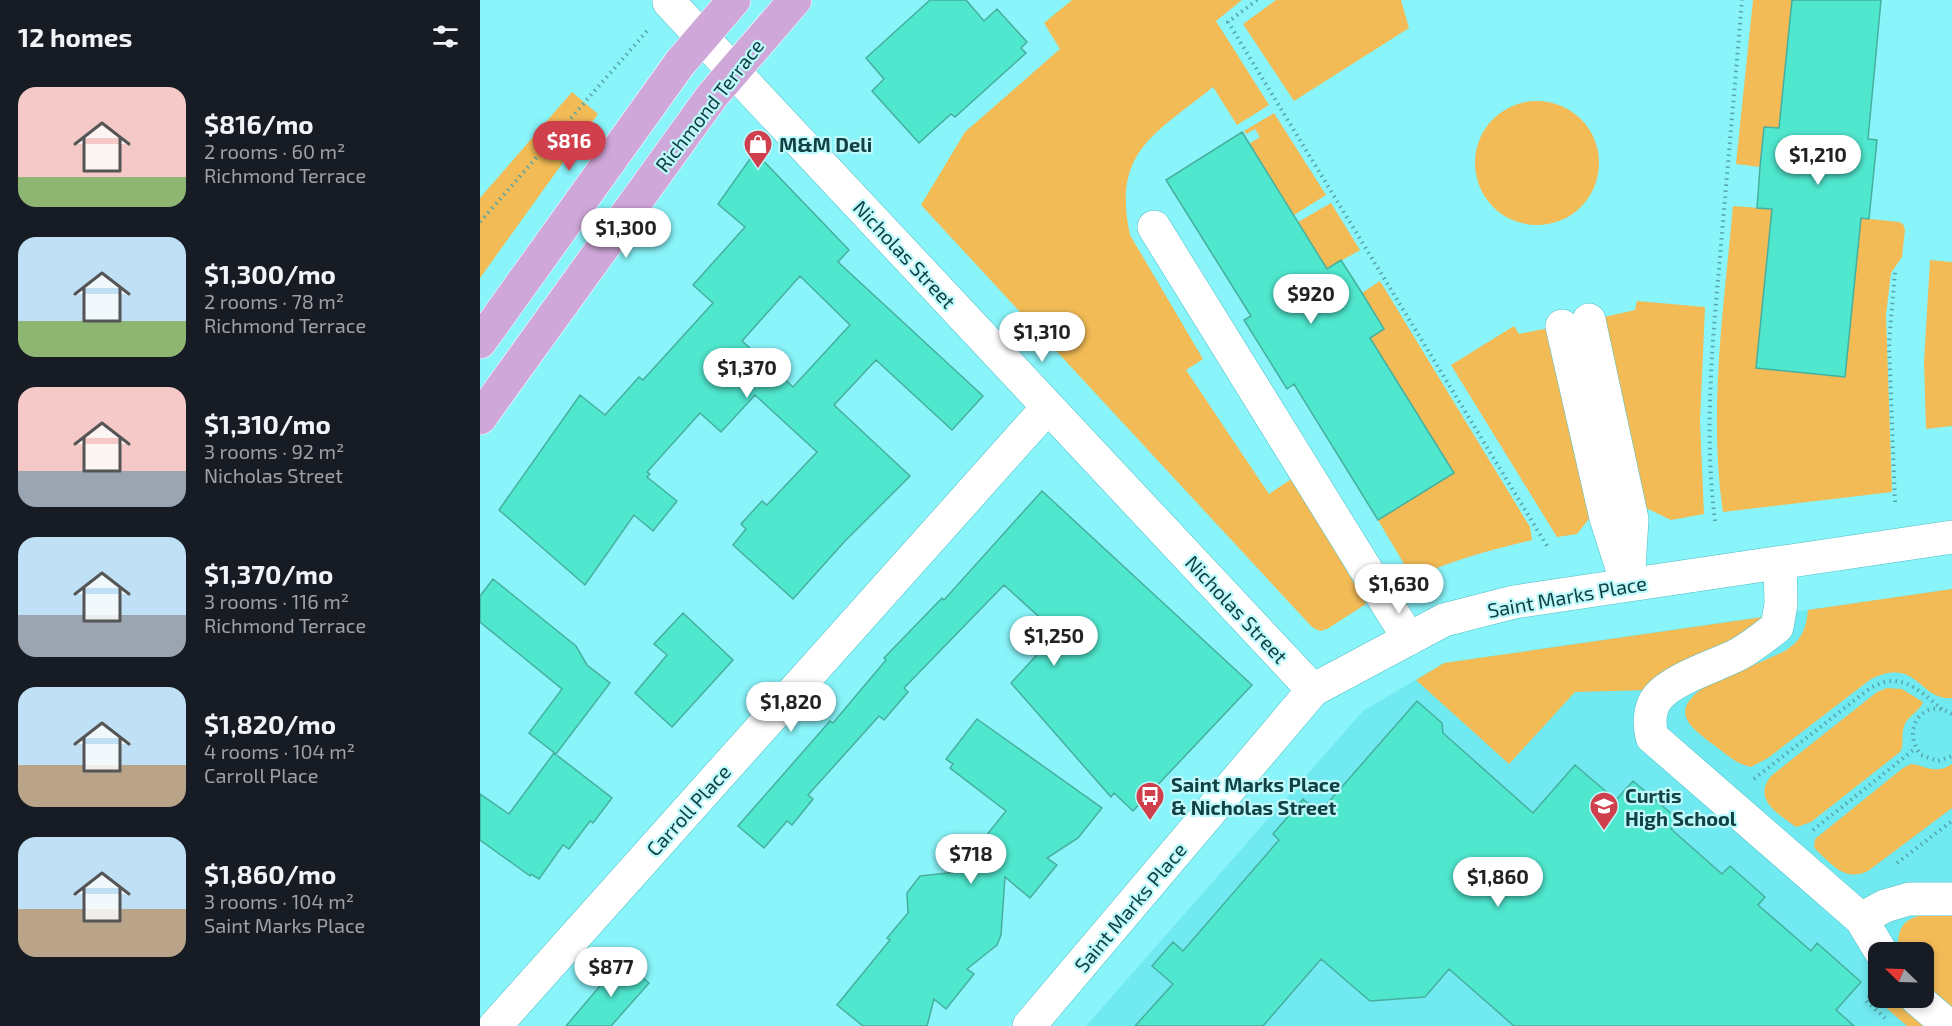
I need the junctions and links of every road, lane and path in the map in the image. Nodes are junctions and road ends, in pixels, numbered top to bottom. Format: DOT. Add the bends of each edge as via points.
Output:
graph roads {
  1 [pos="734,0"];
  2 [pos="795,0"];
  3 [pos="1257,0"];
  4 [pos="1742,0"];
  5 [pos="660,13"];
  6 [pos="702,36"];
  7 [pos="734,70"];
  8 [pos="480,222"];
  9 [pos="1154,227"];
  10 [pos="1895,272"];
  11 [pos="1576,323"];
  12 [pos="480,342"];
  13 [pos="1048,407"];
  14 [pos="480,418"];
  15 [pos="1895,502"];
  16 [pos="1715,521"];
  17 [pos="1952,537"];
  18 [pos="1547,546"];
  19 [pos="1780,563"];
  20 [pos="1628,585"];
  21 [pos="1409,639"];
  22 [pos="1313,690"];
  23 [pos="1942,709"];
  24 [pos="1952,714"];
  25 [pos="1916,748"];
  26 [pos="1952,756"];
  27 [pos="1726,801"];
  28 [pos="1785,853"];
  29 [pos="1952,899"];
  30 [pos="1861,919"];
  31 [pos="1875,942"];
  32 [pos="1874,1008"];
  33 [pos="1928,1008"];
  34 [pos="1888,1020"];
  35 [pos="495,1026"];
  36 [pos="1029,1026"];
  37 [pos="1949,1026"];
  1 -- 6 [label="main road"];
  2 -- 7 [label="main road, Richmond Terrace"];
  3 -- 18 [label="path" via="1228,22"];
  4 -- 16 [label="path" via="1712,347 1709,420"];
  5 -- 6 [label="street, Nicholas Street"];
  5 -- 8 [label="path"];
  6 -- 7 [label="street, Nicholas Street"];
  6 -- 12 [label="main road" via="659,90"];
  7 -- 13 [label="street, Nicholas Street"];
  7 -- 14 [label="main road, Richmond Terrace"];
  9 -- 21 [label="street"];
  10 -- 15 [label="path" via="1889,343"];
  11 -- 20 [label="street" via="1606,518"];
  13 -- 22 [label="street, Nicholas Street"];
  13 -- 35 [label="street, Carroll Place"];
  17 -- 19 [label="street, Saint Marks Place"];
  19 -- 20 [label="street, Saint Marks Place"];
  19 -- 27 [label="street" via="1777,627 1739,654 1678,682 1658,696 1651,711 1652,737"];
  20 -- 21 [label="street, Saint Marks Place" via="1514,602 1444,620"];
  21 -- 22 [label="street, Saint Marks Place"];
  22 -- 36 [label="street, Saint Marks Place"];
  23 -- 24 [label="path"];
  23 -- 25 [label="path" via="1919,717 1912,731"];
  23 -- 27 [label="path" via="1910,685 1886,680"];
  25 -- 26 [label="path" via="1938,761"];
  25 -- 28 [label="path"];
  27 -- 28 [label="street"];
  28 -- 30 [label="street"];
  29 -- 30 [label="street" via="1909,899"];
  30 -- 31 [label="street"];
  32 -- 34 [label="path"];
  33 -- 37 [label="street"];
}
